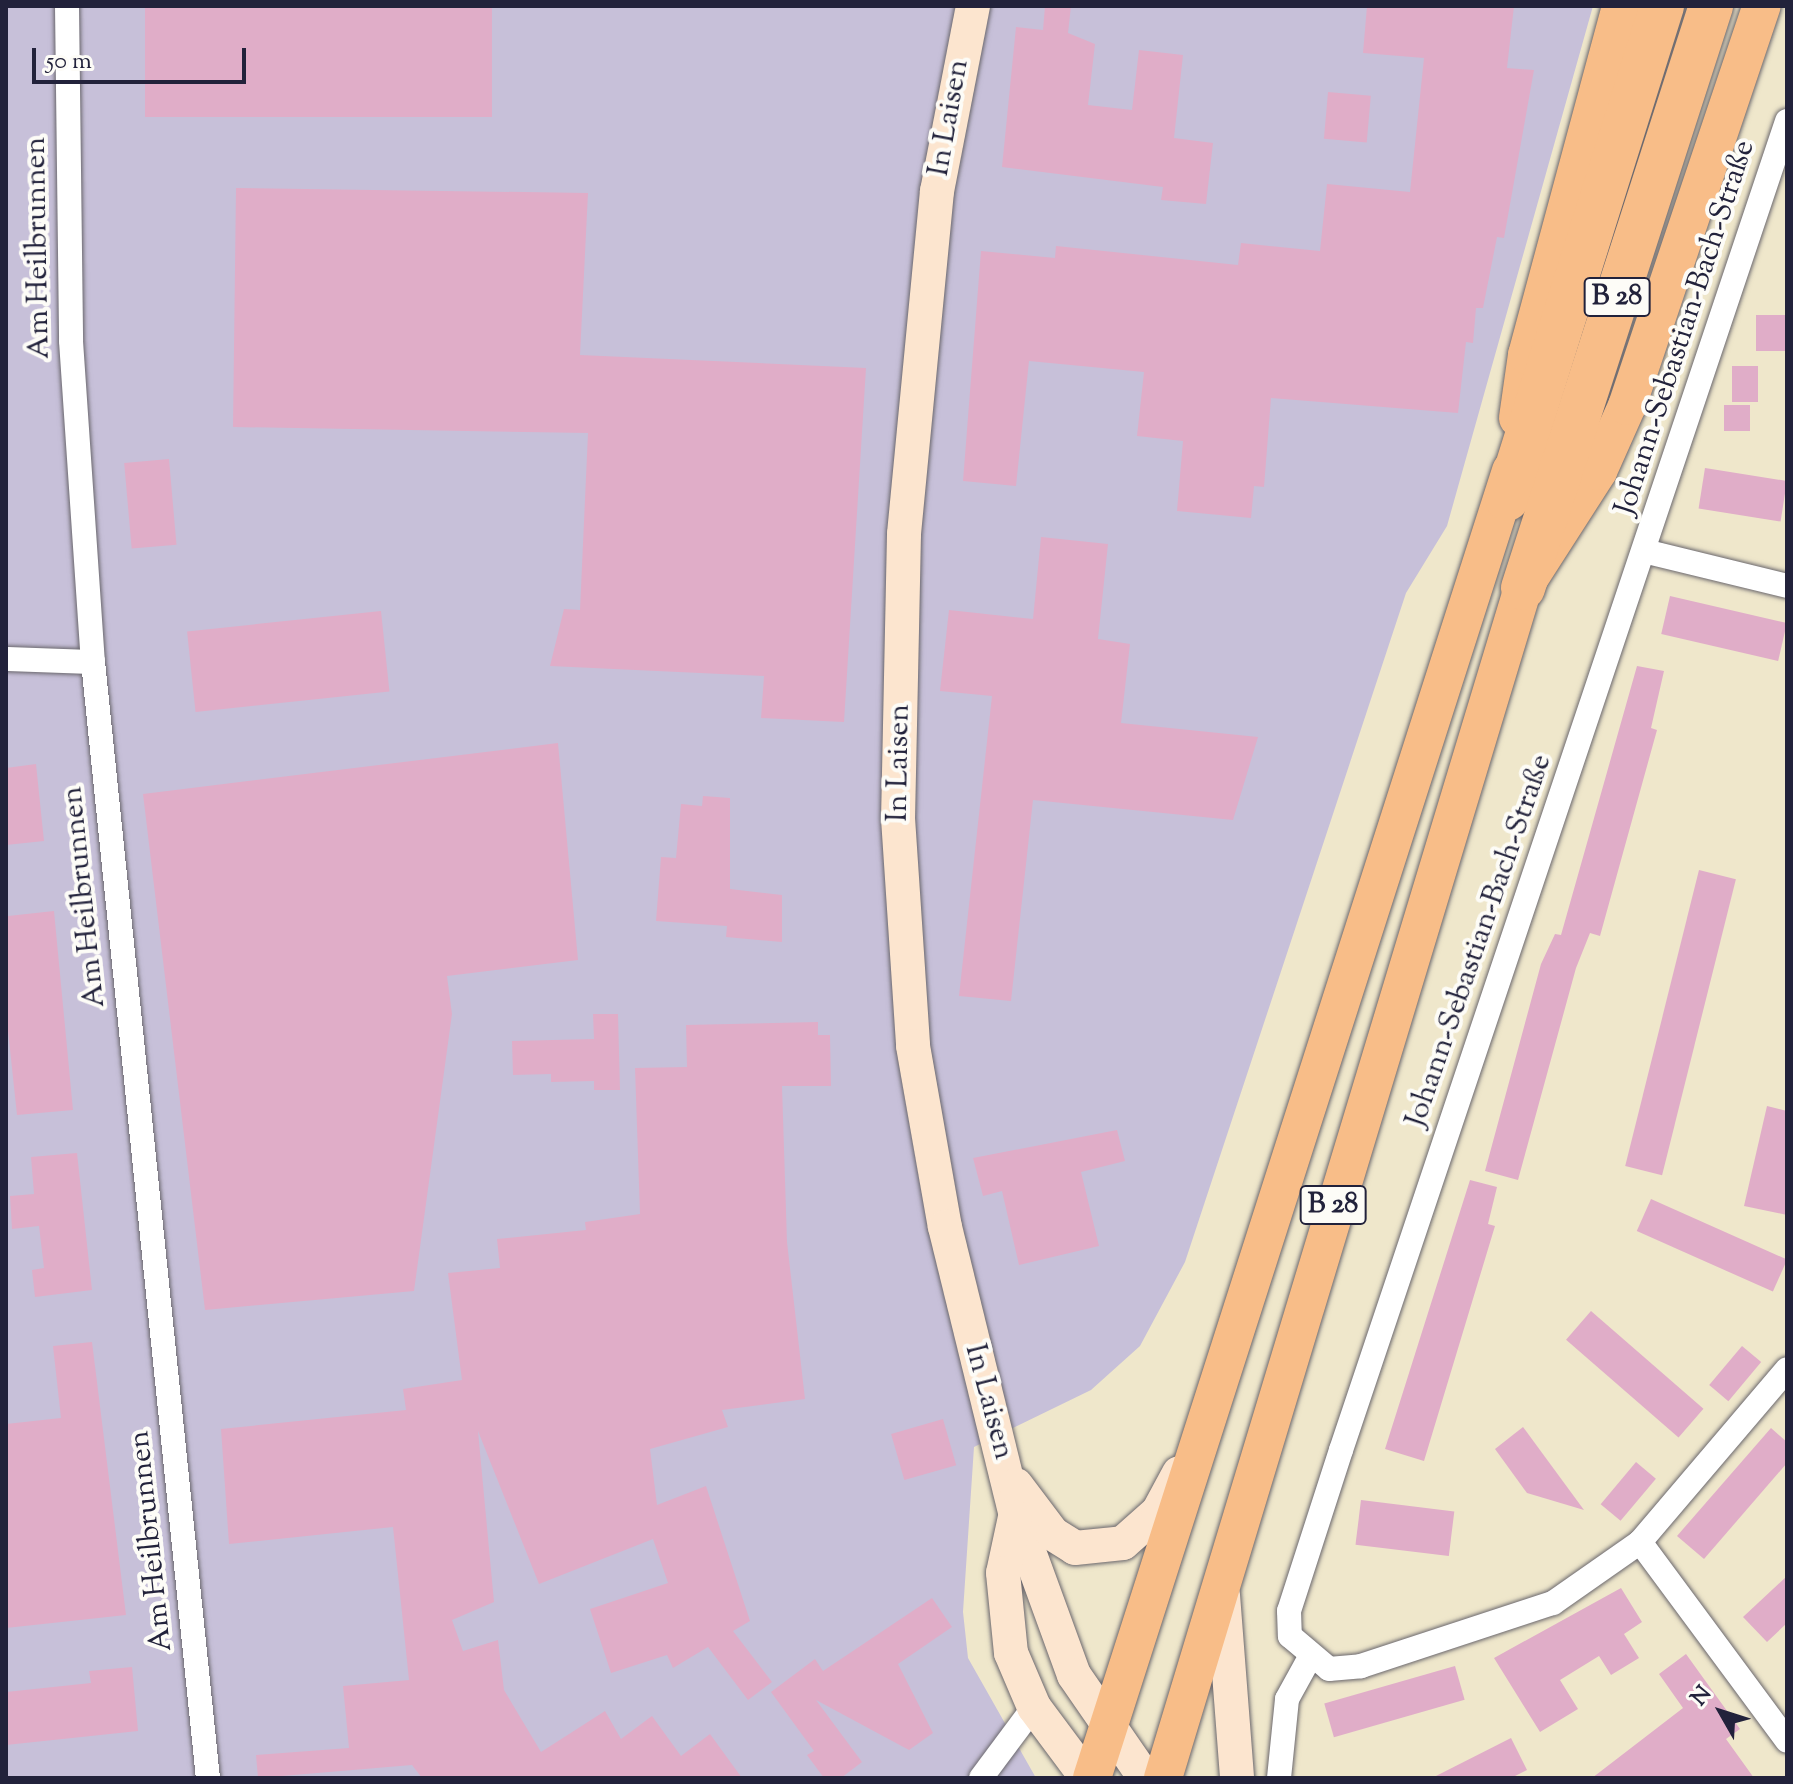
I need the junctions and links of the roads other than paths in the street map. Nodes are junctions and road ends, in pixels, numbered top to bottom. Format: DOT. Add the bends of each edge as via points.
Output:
graph roads {
  1 [pos="67,6"];
  2 [pos="973,6"];
  3 [pos="1621,6"];
  4 [pos="1662,6"];
  5 [pos="1711,6"];
  6 [pos="1762,6"];
  7 [pos="1787,121"];
  8 [pos="1507,499"];
  9 [pos="1648,552"];
  10 [pos="1787,586"];
  11 [pos="1523,588"];
  12 [pos="6,659"];
  13 [pos="93,662"];
  14 [pos="1787,1369"];
  15 [pos="1195,1442"];
  16 [pos="1008,1476"];
  17 [pos="1015,1513"];
  18 [pos="1640,1542"];
  19 [pos="1223,1559"];
  20 [pos="1309,1659"];
  21 [pos="1034,1707"];
  22 [pos="1109,1726"];
  23 [pos="1783,1728"];
  24 [pos="1149,1775"];
  25 [pos="208,1778"];
  26 [pos="981,1778"];
  27 [pos="1090,1778"];
  28 [pos="1107,1778"];
  29 [pos="1237,1778"];
  30 [pos="1279,1778"];
  1 -- 13 [label="street, Am Heilbrunnen" via="71,341"];
  2 -- 16 [label="street, In Laisen" via="946,127 928,262 904,534 898,818 917,1086 970,1341"];
  3 -- 8 [label="main road" via="1527,355"];
  4 -- 8 [label="highway, B 28"];
  5 -- 11 [label="highway, B 28"];
  6 -- 11 [label="main road" via="1627,406 1598,471"];
  7 -- 9 [label="street, Johann-Sebastian-Bach-Straße"];
  8 -- 15 [label="main road, B 28"];
  9 -- 10 [label="street"];
  9 -- 20 [label="street, Johann-Sebastian-Bach-Straße" via="1468,1066 1289,1611 1290,1636"];
  11 -- 19 [label="main road, B 28"];
  12 -- 13 [label="street"];
  13 -- 25 [label="street, Am Heilbrunnen"];
  14 -- 18 [label="street"];
  15 -- 16 [label="street" via="1158,1512 1123,1543 1075,1548 1053,1534"];
  15 -- 22 [label="main road, B 28"];
  16 -- 17 [label="street, In Laisen"];
  17 -- 21 [label="street, In Laisen" via="1003,1573 1011,1653"];
  17 -- 22 [label="street, In Laisen" via="1074,1675"];
  18 -- 20 [label="street" via="1553,1603 1462,1638 1361,1666 1329,1669"];
  18 -- 23 [label="street"];
  19 -- 24 [label="main road, B 28" via="1181,1699"];
  19 -- 29 [label="street" via="1227,1709"];
  20 -- 30 [label="street" via="1287,1699"];
  21 -- 26 [label="street"];
  21 -- 27 [label="street, In Laisen"];
  22 -- 24 [label="street, In Laisen"];
  22 -- 27 [label="main road, B 28"];
  24 -- 28 [label="street"];
}
